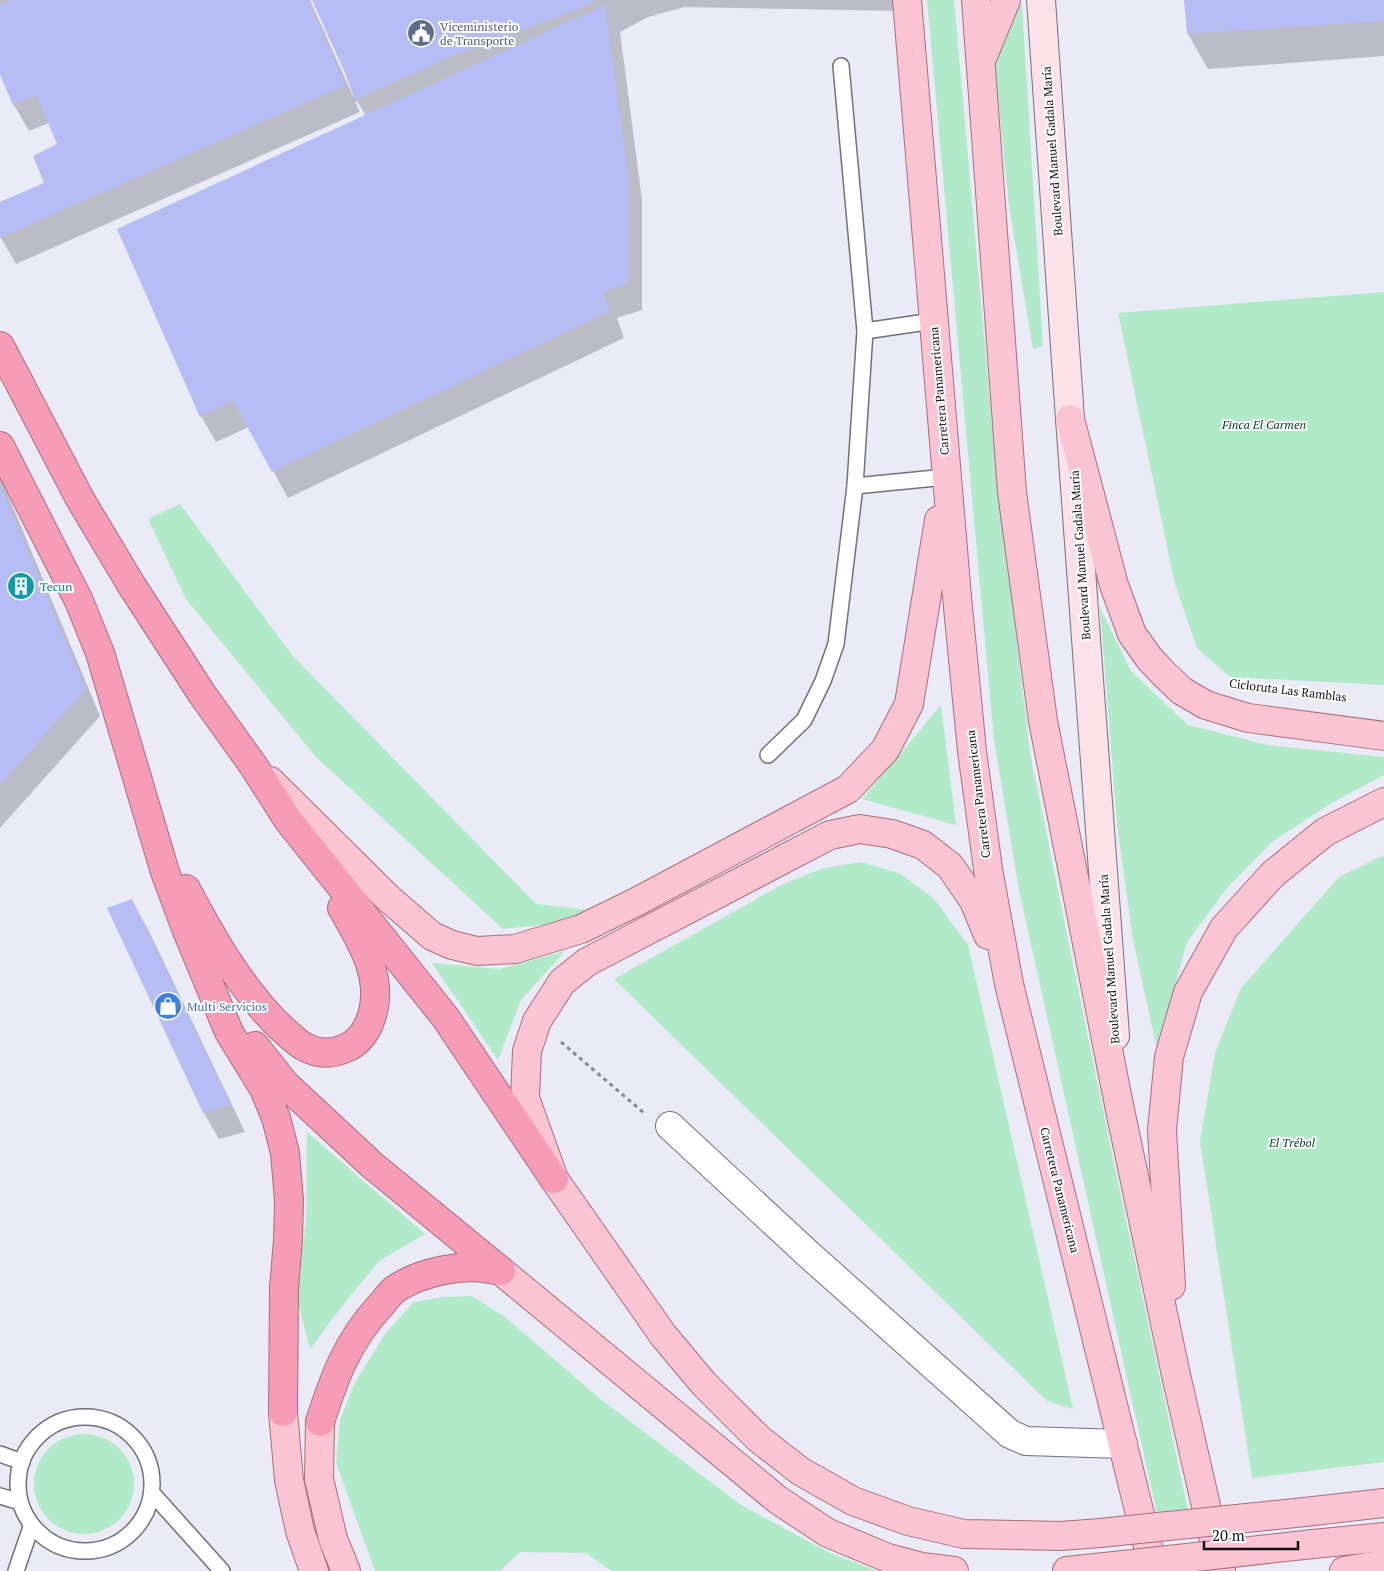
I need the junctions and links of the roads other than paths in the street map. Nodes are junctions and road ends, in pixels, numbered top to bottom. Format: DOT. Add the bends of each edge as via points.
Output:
graph roads {
  1 [pos="906,0"];
  2 [pos="976,0"];
  3 [pos="1006,0"];
  4 [pos="1042,0"];
  5 [pos="981,59"];
  6 [pos="841,66"];
  7 [pos="933,321"];
  8 [pos="865,332"];
  9 [pos="0,346"];
  10 [pos="1070,419"];
  11 [pos="0,446"];
  12 [pos="946,477"];
  13 [pos="855,486"];
  14 [pos="1384,736"];
  15 [pos="768,755"];
  16 [pos="254,765"];
  17 [pos="1384,802"];
  18 [pos="150,816"];
  19 [pos="288,820"];
  20 [pos="187,931"];
  21 [pos="1009,984"];
  22 [pos="1120,1110"];
  23 [pos="670,1126"];
  24 [pos="554,1180"];
  25 [pos="501,1271"];
  26 [pos="1176,1375"];
  27 [pos="283,1412"];
  28 [pos="320,1422"];
  29 [pos="1123,1444"];
  30 [pos="0,1454"];
  31 [pos="22,1462"];
  32 [pos="152,1493"];
  33 [pos="0,1496"];
  34 [pos="20,1502"];
  35 [pos="1384,1503"];
  36 [pos="32,1527"];
  37 [pos="1384,1537"];
  38 [pos="1384,1564"];
  39 [pos="16,1571"];
  40 [pos="222,1571"];
  41 [pos="314,1571"];
  42 [pos="346,1571"];
  43 [pos="954,1571"];
  44 [pos="1067,1571"];
  45 [pos="1154,1571"];
  46 [pos="1221,1571"];
  47 [pos="1344,1571"];
  1 -- 7 [label="main road, Carretera Panamericana"];
  2 -- 5 [label="main road"];
  3 -- 5 [label="main road"];
  4 -- 10 [label="street, Boulevard Manuel Gadala María"];
  5 -- 22 [label="main road" via="1012,492 1043,721"];
  6 -- 8 [label="lane"];
  7 -- 8 [label="lane"];
  7 -- 12 [label="main road, Carretera Panamericana"];
  8 -- 13 [label="lane"];
  9 -- 16 [label="highway" via="80,499 132,586 202,694"];
  10 -- 14 [label="main road" via="1117,593 1132,634 1162,672 1182,691 1206,705 1248,718"];
  10 -- 22 [label="street, Boulevard Manuel Gadala María"];
  11 -- 18 [label="highway" via="79,601 100,653"];
  12 -- 13 [label="lane"];
  12 -- 16 [label="main road" via="909,704 885,750 848,789 581,929 515,948 477,951 432,936 387,897"];
  12 -- 21 [label="main road, Carretera Panamericana" via="972,751 988,869"];
  13 -- 15 [label="lane" via="836,644 804,720"];
  16 -- 19 [label="highway"];
  17 -- 26 [label="main road" via="1325,832 1272,874 1224,928 1188,992 1169,1057 1162,1130"];
  18 -- 19 [label="highway" via="201,916 236,974 262,1008 303,1046 324,1054 337,1052 354,1045 366,1032 374,1012 376,991 372,967 358,935"];
  18 -- 20 [label="highway"];
  19 -- 24 [label="highway" via="446,1017"];
  20 -- 25 [label="highway" via="218,992 285,1084 372,1164"];
  20 -- 27 [label="highway" via="229,1032 264,1089 285,1153 289,1200"];
  21 -- 24 [label="main road" via="974,902 950,866 923,845 892,834 860,829 830,835 588,962 562,982 537,1021 527,1051 525,1098"];
  21 -- 29 [label="main road, Carretera Panamericana"];
  22 -- 26 [label="main road"];
  23 -- 29 [label="street" via="1010,1434 1026,1441"];
  24 -- 35 [label="main road, bridge" via="663,1335 704,1384 758,1438 800,1471 852,1501 908,1521 964,1534 1061,1536"];
  25 -- 28 [label="highway" via="472,1267 448,1270 421,1276 394,1290 370,1317 345,1354"];
  25 -- 43 [label="main road" via="786,1506 828,1533 888,1558"];
  26 -- 46 [label="main road"];
  27 -- 41 [label="main road" via="289,1480 300,1531"];
  28 -- 42 [label="main road" via="319,1479 333,1539"];
  29 -- 45 [label="main road, Carretera Panamericana"];
  30 -- 31 [label="lane"];
  31 -- 32 [label="lane" via="32,1442 47,1427 68,1418 90,1416 111,1422 130,1433 144,1450 151,1471"];
  31 -- 34 [label="lane" via="17,1484"];
  32 -- 36 [label="lane" via="146,1514 133,1533 114,1546 92,1552 70,1551 48,1542"];
  32 -- 40 [label="lane"];
  33 -- 34 [label="lane"];
  34 -- 36 [label="lane"];
  36 -- 39 [label="lane"];
  37 -- 44 [label="main road, bridge"];
  38 -- 47 [label="main road"];
}
